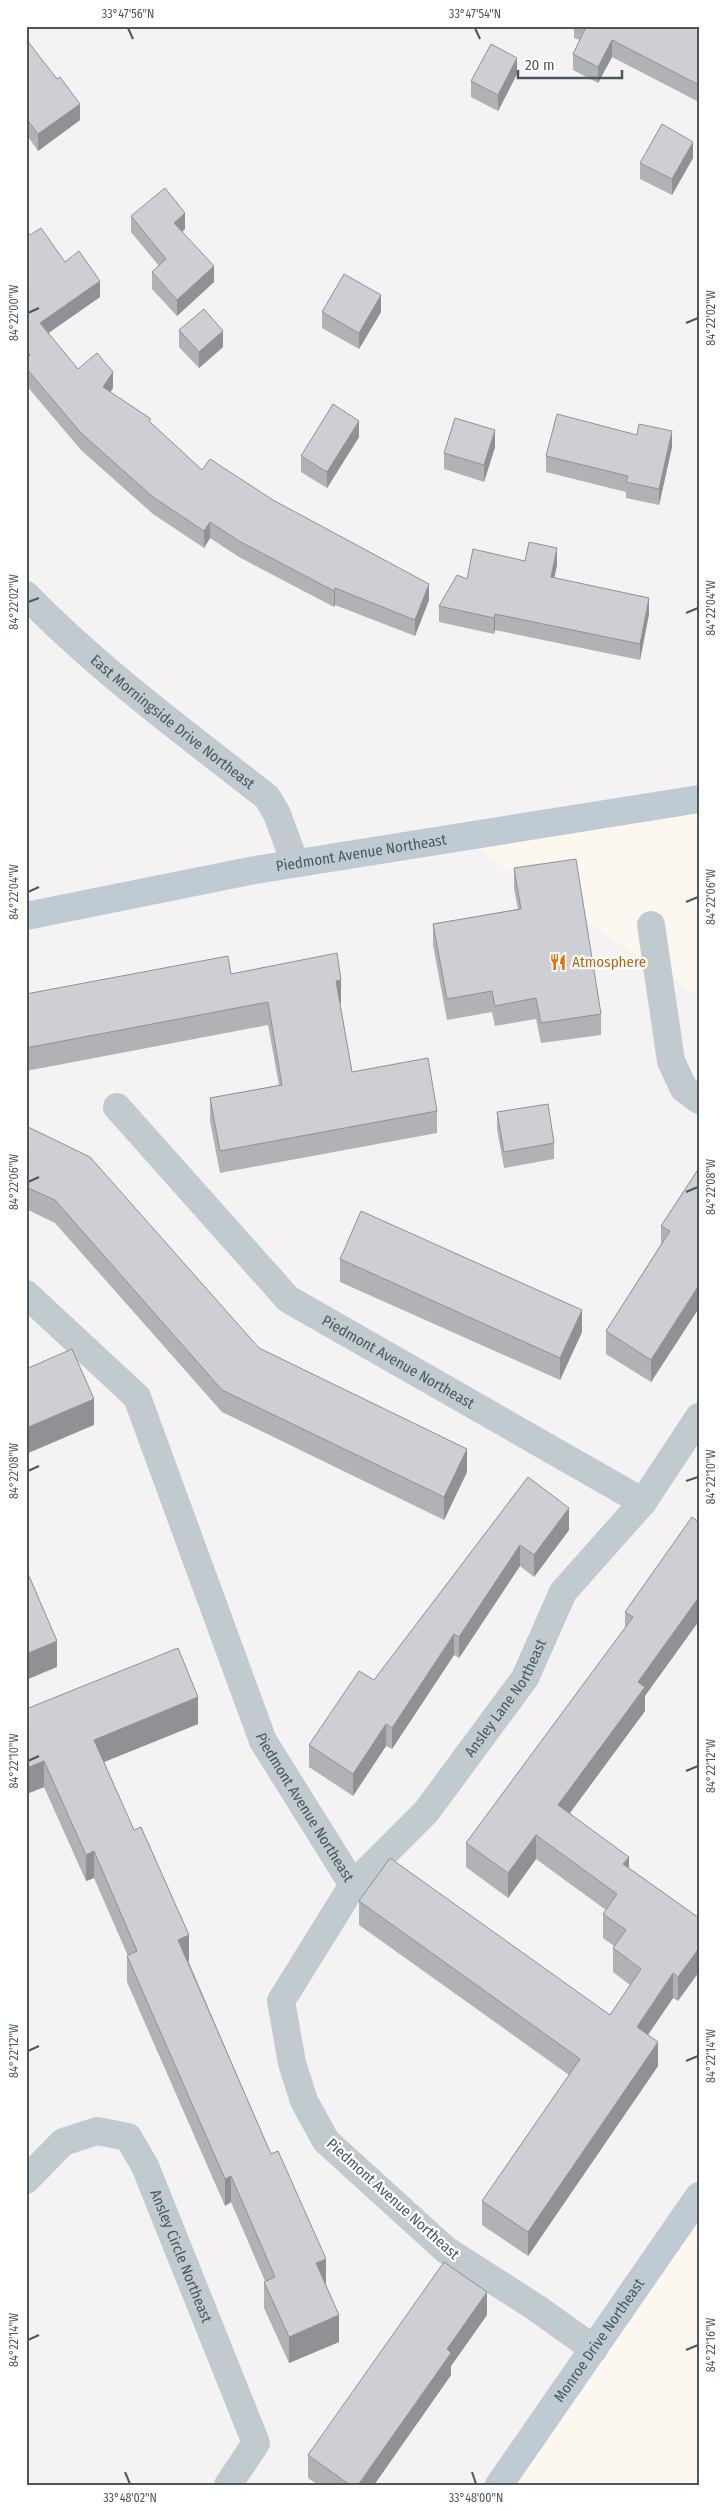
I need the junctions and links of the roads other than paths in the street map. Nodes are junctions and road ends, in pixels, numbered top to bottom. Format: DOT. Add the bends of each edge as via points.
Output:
graph roads {
  1 [pos="26,594"];
  2 [pos="699,799"];
  3 [pos="295,863"];
  4 [pos="26,916"];
  5 [pos="651,925"];
  6 [pos="699,1100"];
  7 [pos="117,1107"];
  8 [pos="26,1294"];
  9 [pos="699,1417"];
  10 [pos="643,1502"];
  11 [pos="353,1885"];
  12 [pos="26,2180"];
  13 [pos="699,2196"];
  14 [pos="594,2349"];
  15 [pos="228,2485"];
  16 [pos="499,2485"];
  1 -- 3 [label="street, East Morningside Drive Northeast" via="161,714 267,797"];
  2 -- 3 [label="main road, Piedmont Avenue Northeast"];
  3 -- 4 [label="main road, Piedmont Avenue Northeast"];
  5 -- 6 [label="street" via="671,1060 684,1089"];
  7 -- 10 [label="street, Piedmont Avenue Northeast" via="288,1299"];
  8 -- 11 [label="street, Piedmont Avenue Northeast" via="138,1396 263,1741"];
  9 -- 10 [label="street"];
  10 -- 11 [label="street, Ansley Lane Northeast" via="563,1592 526,1678 426,1812"];
  11 -- 14 [label="street, Piedmont Avenue Northeast" via="281,2001 292,2062 304,2101 326,2141 446,2250"];
  12 -- 15 [label="street, Ansley Circle Northeast" via="63,2142 97,2130 128,2137 145,2166 256,2443"];
  13 -- 14 [label="main road, Monroe Drive Northeast"];
  14 -- 16 [label="main road, Monroe Drive Northeast"];
}
